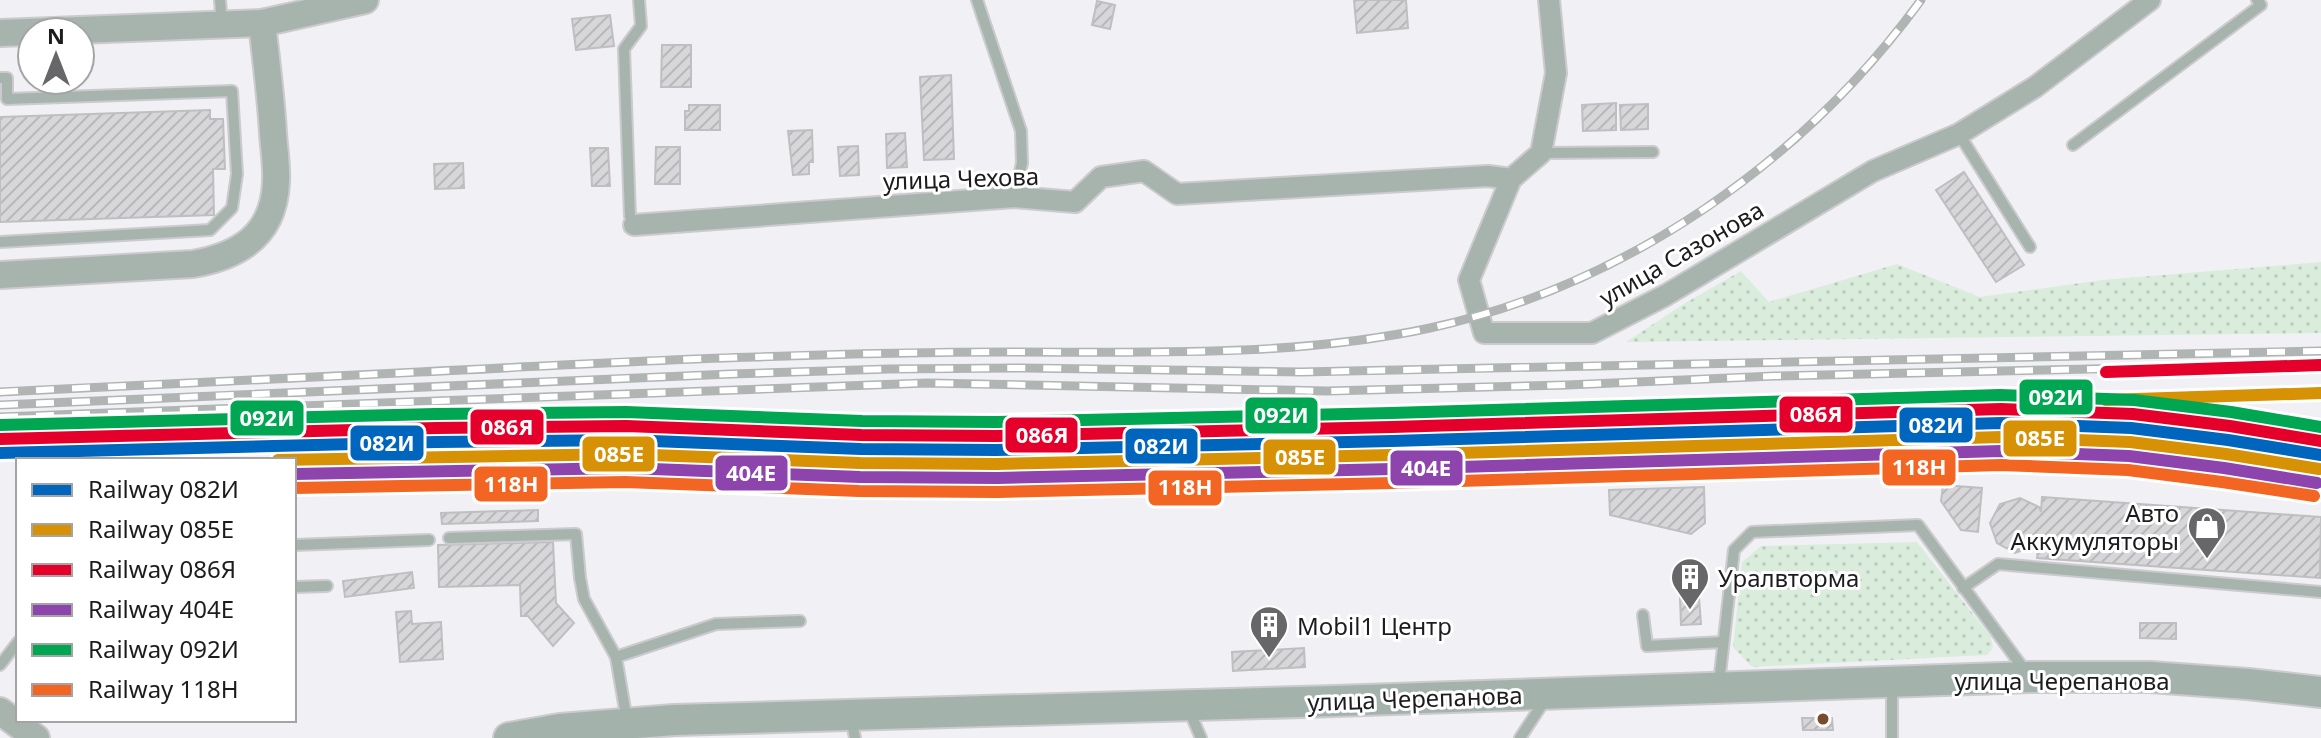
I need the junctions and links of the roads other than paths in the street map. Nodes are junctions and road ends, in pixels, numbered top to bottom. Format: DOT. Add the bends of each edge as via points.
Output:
graph roads {
  1 [pos="365,0"];
  2 [pos="639,0"];
  3 [pos="977,0"];
  4 [pos="1549,0"];
  5 [pos="2150,0"];
  6 [pos="2257,0"];
  7 [pos="221,13"];
  8 [pos="262,23"];
  9 [pos="0,33"];
  10 [pos="0,78"];
  11 [pos="1959,134"];
  12 [pos="2073,145"];
  13 [pos="1653,152"];
  14 [pos="1541,153"];
  15 [pos="1511,179"];
  16 [pos="1014,197"];
  17 [pos="634,225"];
  18 [pos="0,242"];
  19 [pos="2030,247"];
  20 [pos="0,275"];
  21 [pos="449,538"];
  22 [pos="429,540"];
  23 [pos="296,545"];
  24 [pos="327,586"];
  25 [pos="296,587"];
  26 [pos="1963,588"];
  27 [pos="2321,592"];
  28 [pos="1643,615"];
  29 [pos="800,621"];
  30 [pos="1723,642"];
  31 [pos="16,645"];
  32 [pos="616,657"];
  33 [pos="0,665"];
  34 [pos="2030,677"];
  35 [pos="1892,683"];
  36 [pos="1718,689"];
  37 [pos="2321,692"];
  38 [pos="1549,694"];
  39 [pos="1186,704"];
  40 [pos="0,711"];
  41 [pos="628,723"];
  42 [pos="853,726"];
  43 [pos="36,738"];
  44 [pos="509,738"];
  45 [pos="1201,738"];
  46 [pos="1520,738"];
  47 [pos="1892,738"];
  1 -- 8 [label="street"];
  2 -- 17 [label="lane" via="641,26 624,49"];
  3 -- 16 [label="lane" via="1021,131 1022,163"];
  4 -- 14 [label="street" via="1556,73"];
  5 -- 11 [label="street, улица Сазонова" via="2035,87"];
  6 -- 12 [label="lane" via="2261,5"];
  7 -- 8 [label="street"];
  7 -- 9 [label="street"];
  8 -- 20 [label="street" via="276,184 271,211 250,241 233,254 193,264"];
  10 -- 18 [label="lane" via="7,78 7,99 232,91 237,174 232,208 210,230"];
  11 -- 15 [label="street, улица Сазонова" via="1873,171 1666,295 1592,333 1484,333 1469,280"];
  11 -- 19 [label="lane"];
  13 -- 14 [label="lane"];
  14 -- 15 [label="street, улица Сазонова"];
  15 -- 16 [label="street, улица Чехова" via="1488,176 1177,194 1144,171 1101,177 1075,202"];
  16 -- 17 [label="street, улица Чехова"];
  21 -- 32 [label="lane" via="576,534 584,599"];
  22 -- 23 [label="lane"];
  24 -- 25 [label="lane"];
  26 -- 27 [label="lane" via="1998,564"];
  26 -- 30 [label="lane" via="1918,525 1752,532 1734,550"];
  26 -- 34 [label="lane"];
  28 -- 30 [label="lane" via="1647,646"];
  29 -- 32 [label="lane" via="716,624"];
  30 -- 36 [label="lane"];
  31 -- 33 [label="lane"];
  32 -- 41 [label="lane"];
  34 -- 35 [label="main road, улица Черепанова"];
  34 -- 37 [label="main road, улица Черепанова" via="2150,677"];
  35 -- 36 [label="main road, улица Черепанова"];
  35 -- 47 [label="lane"];
  36 -- 38 [label="main road, улица Черепанова"];
  38 -- 39 [label="main road, улица Черепанова"];
  38 -- 46 [label="lane"];
  39 -- 42 [label="main road, улица Черепанова"];
  39 -- 45 [label="lane"];
  40 -- 43 [label="street"];
  41 -- 42 [label="main road, улица Черепанова"];
  41 -- 44 [label="main road, улица Черепанова"];
}
